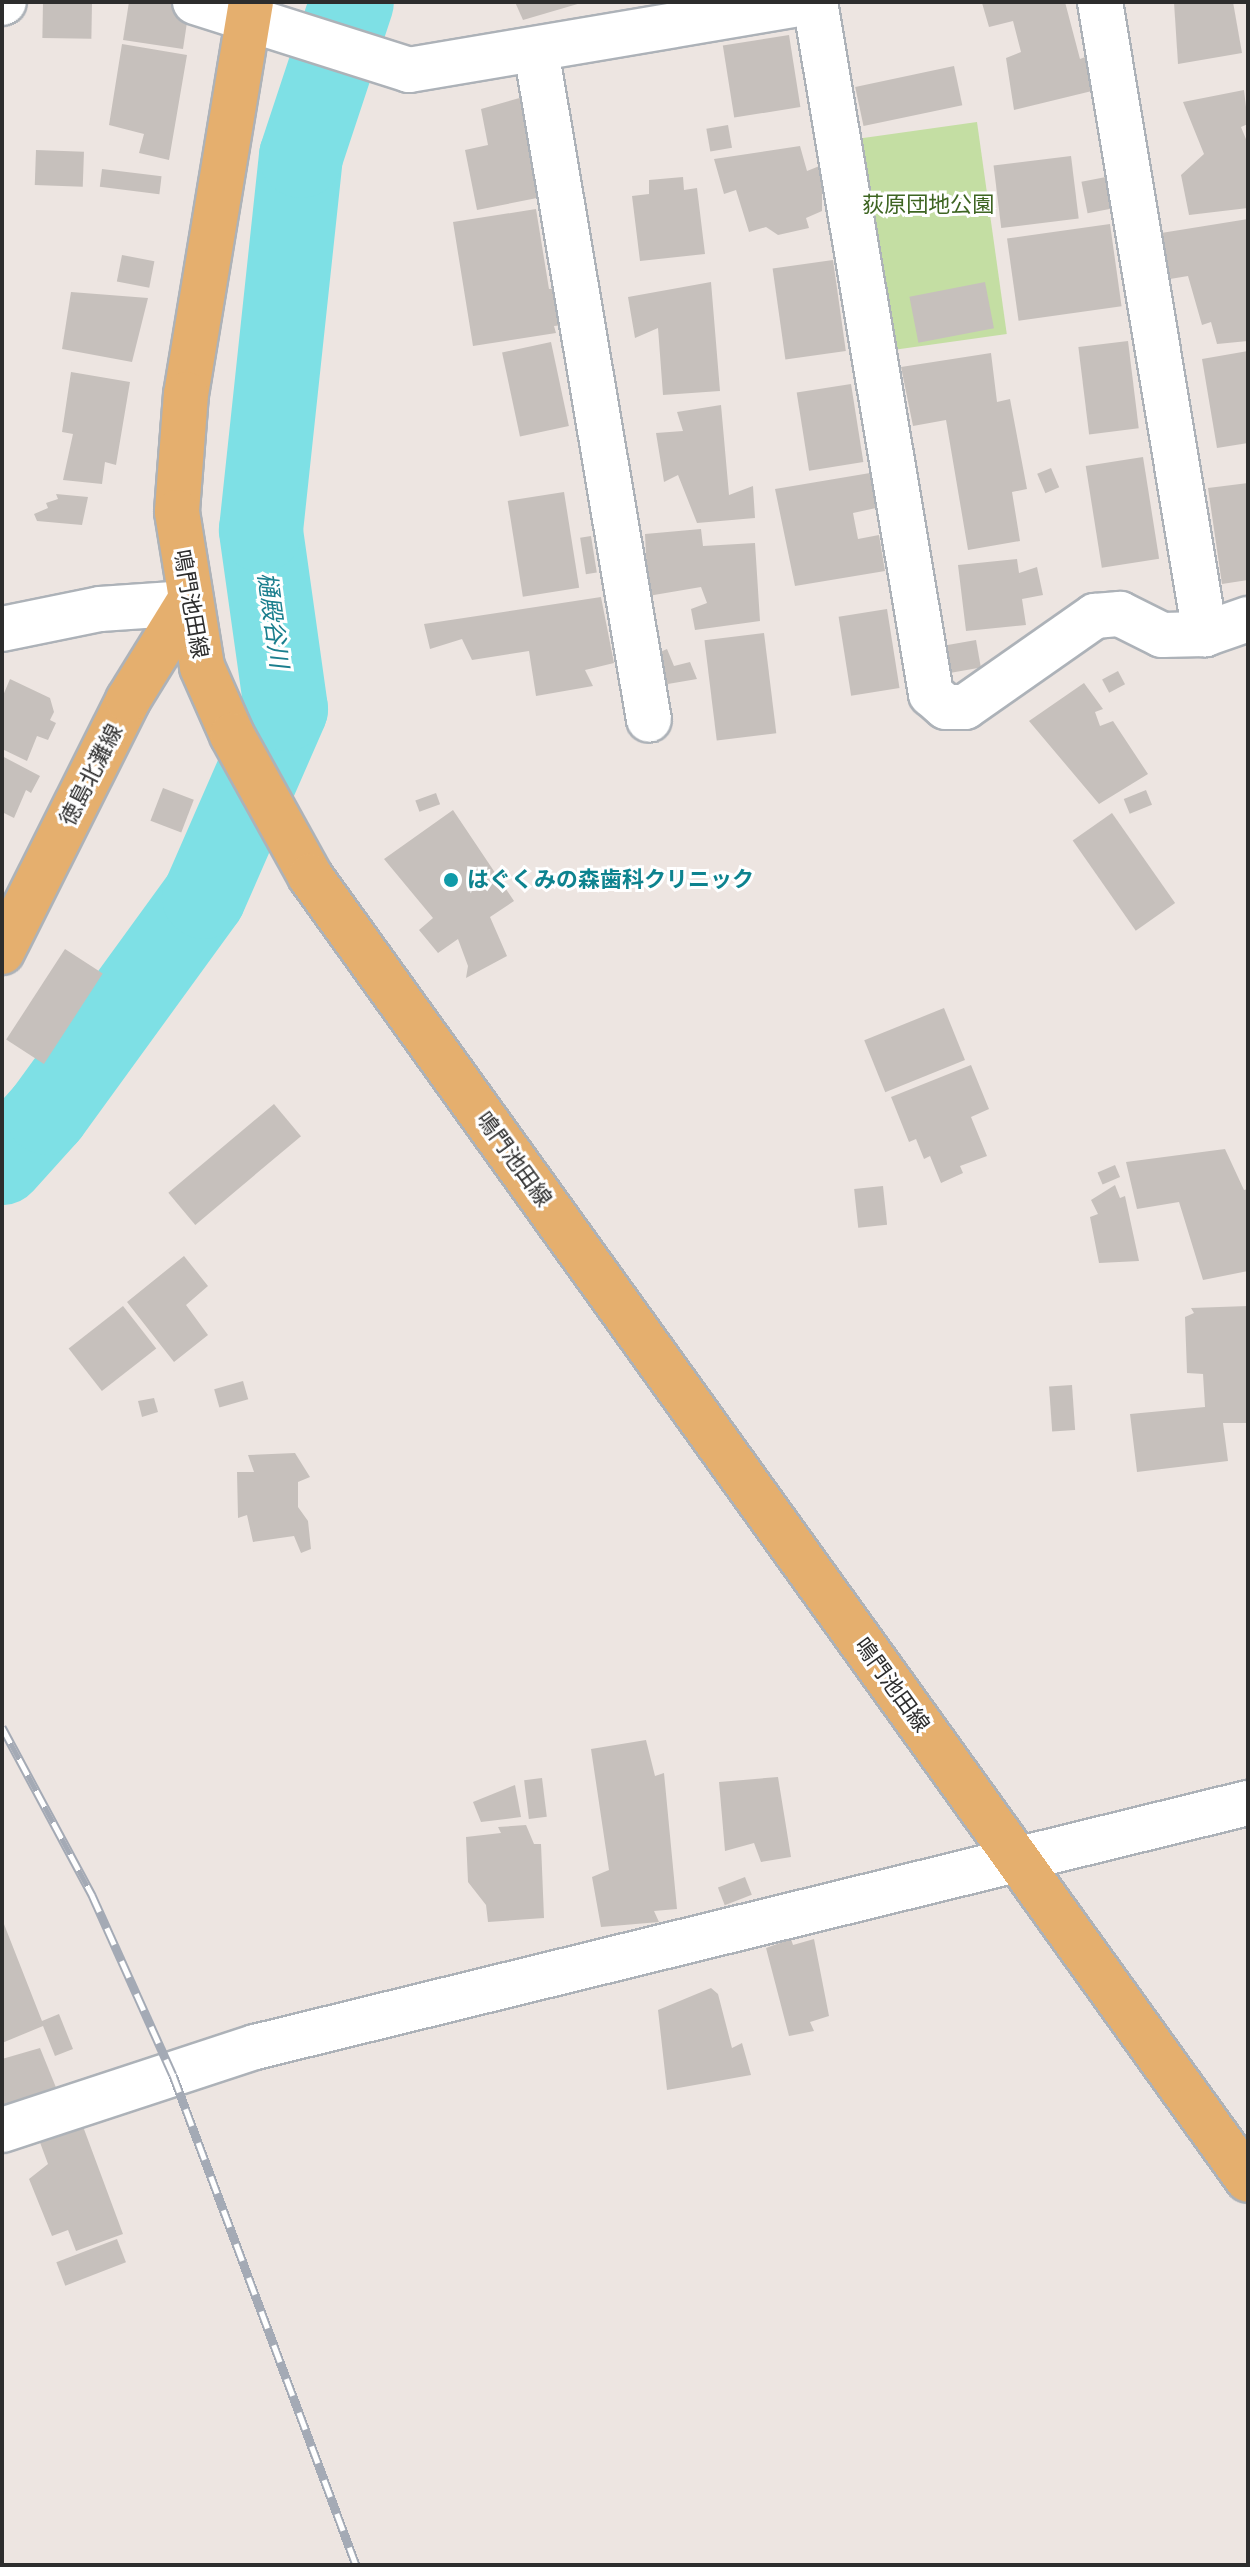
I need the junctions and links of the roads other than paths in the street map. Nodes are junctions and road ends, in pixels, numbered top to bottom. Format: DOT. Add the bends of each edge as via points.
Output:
graph roads {
  1 [pos="195,2"];
  2 [pos="813,2"];
  3 [pos="1100,2"];
  4 [pos="249,11"];
  5 [pos="536,50"];
  6 [pos="188,603"];
  7 [pos="1248,619"];
  8 [pos="10,627"];
  9 [pos="1205,634"];
  10 [pos="649,720"];
  11 [pos="2,952"];
  12 [pos="1248,1803"];
  13 [pos="1017,1858"];
  14 [pos="2,2130"];
  15 [pos="1248,2180"];
  1 -- 4 [label="street"];
  2 -- 5 [label="street"];
  2 -- 9 [label="street" via="931,694 946,707 965,707 1095,616 1120,614 1162,635"];
  3 -- 9 [label="street"];
  4 -- 5 [label="street" via="288,30 409,70"];
  4 -- 6 [label="main road, 鳴門池田線" via="186,394 177,512"];
  5 -- 10 [label="street"];
  6 -- 8 [label="street" via="100,609"];
  6 -- 11 [label="main road, 徳島北灘線" via="128,700"];
  6 -- 13 [label="main road, 鳴門池田線" via="202,667 232,735 310,876"];
  7 -- 9 [label="street"];
  12 -- 13 [label="street"];
  13 -- 14 [label="street" via="649,1954 255,2047"];
  13 -- 15 [label="main road, 鳴門池田線"];
}
